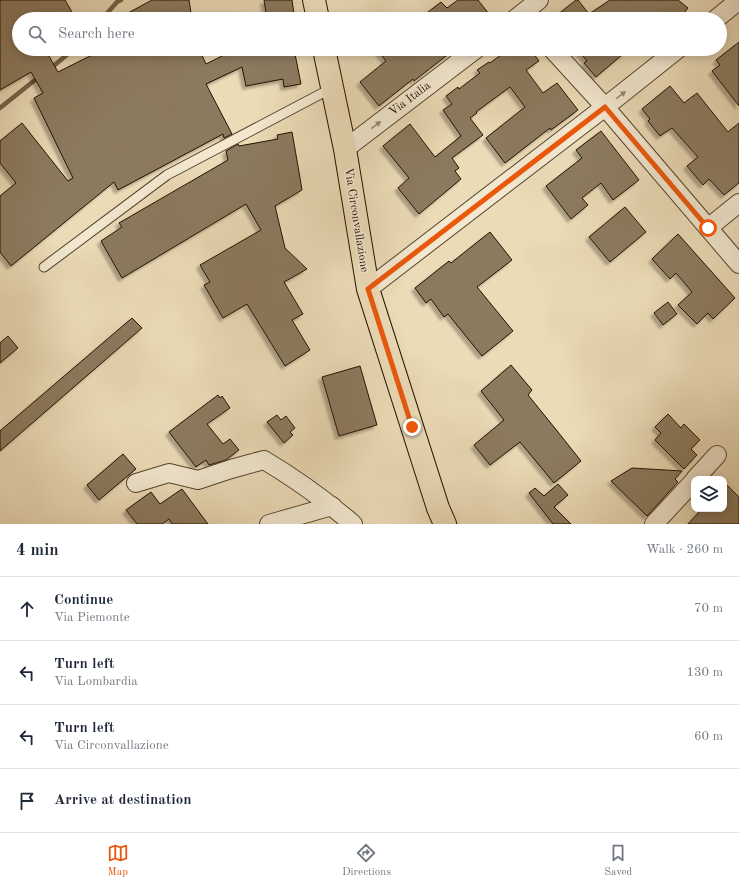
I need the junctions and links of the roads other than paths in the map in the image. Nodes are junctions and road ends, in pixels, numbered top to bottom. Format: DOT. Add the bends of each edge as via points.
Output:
graph roads {
  1 [pos="314,0"];
  2 [pos="539,0"];
  3 [pos="317,12"];
  4 [pos="526,12"];
  5 [pos="325,56"];
  6 [pos="467,56"];
  7 [pos="558,56"];
  8 [pos="669,56"];
  9 [pos="332,88"];
  10 [pos="605,107"];
  11 [pos="345,149"];
  12 [pos="739,203"];
  13 [pos="708,228"];
  14 [pos="739,264"];
  15 [pos="44,267"];
  16 [pos="368,289"];
  17 [pos="718,455"];
  18 [pos="699,476"];
  19 [pos="136,483"];
  20 [pos="691,484"];
  21 [pos="332,506"];
  22 [pos="269,524"];
  23 [pos="353,524"];
  24 [pos="445,524"];
  25 [pos="654,524"];
  1 -- 3 [label="main road"];
  2 -- 4 [label="street"];
  5 -- 9 [label="main road, Via Circonvallazione"];
  11 -- 6 [label="street, Via Italia, one-way"];
  7 -- 10 [label="street"];
  10 -- 8 [label="street, one-way"];
  9 -- 11 [label="main road, Via Circonvallazione"];
  9 -- 15 [label="lane" via="167,175"];
  10 -- 13 [label="street"];
  10 -- 16 [label="street"];
  11 -- 16 [label="main road, Via Circonvallazione"];
  12 -- 13 [label="street"];
  13 -- 14 [label="street"];
  16 -- 24 [label="main road, Via Circonvallazione"];
  17 -- 18 [label="street"];
  19 -- 21 [label="street" via="169,473 198,480 264,460"];
  20 -- 25 [label="street"];
  21 -- 22 [label="street"];
  21 -- 23 [label="street"];
}
